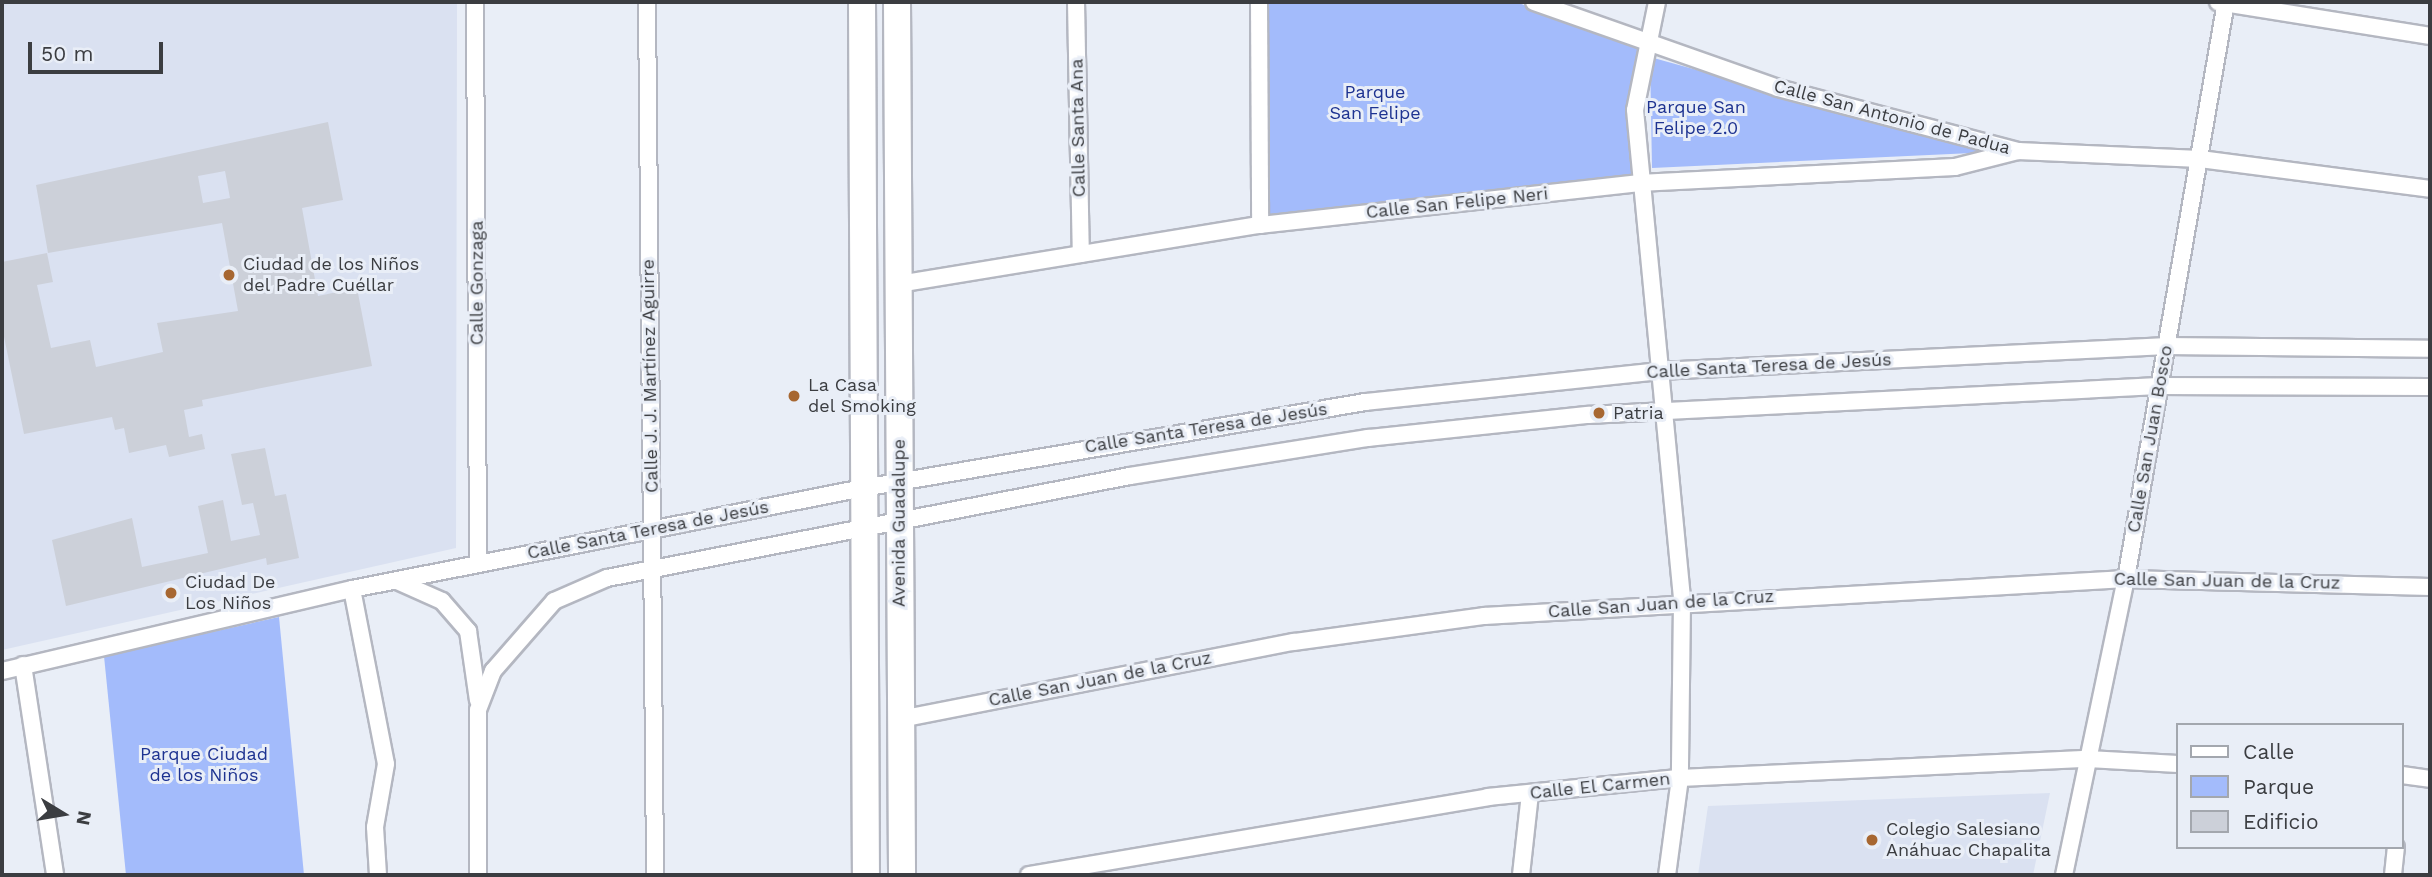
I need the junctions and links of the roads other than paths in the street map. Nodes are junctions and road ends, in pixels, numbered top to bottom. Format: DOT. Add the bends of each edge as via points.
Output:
graph roads {
  1 [pos="475,2"];
  2 [pos="647,2"];
  3 [pos="862,2"];
  4 [pos="897,2"];
  5 [pos="1076,2"];
  6 [pos="1259,2"];
  7 [pos="1534,2"];
  8 [pos="1657,2"];
  9 [pos="2224,2"];
  10 [pos="2430,36"];
  11 [pos="1645,41"];
  12 [pos="2018,151"];
  13 [pos="2200,159"];
  14 [pos="1639,183"];
  15 [pos="2430,188"];
  16 [pos="1260,225"];
  17 [pos="1081,254"];
  18 [pos="898,284"];
  19 [pos="2165,346"];
  20 [pos="2430,349"];
  21 [pos="1659,371"];
  22 [pos="2158,386"];
  23 [pos="2430,387"];
  24 [pos="1663,411"];
  25 [pos="899,481"];
  26 [pos="863,488"];
  27 [pos="898,519"];
  28 [pos="863,528"];
  29 [pos="652,530"];
  30 [pos="478,564"];
  31 [pos="652,570"];
  32 [pos="2126,579"];
  33 [pos="397,581"];
  34 [pos="2430,587"];
  35 [pos="352,589"];
  36 [pos="1682,601"];
  37 [pos="23,665"];
  38 [pos="2,671"];
  39 [pos="478,710"];
  40 [pos="900,719"];
  41 [pos="2088,759"];
  42 [pos="2176,764"];
  43 [pos="1680,778"];
  44 [pos="2430,779"];
  45 [pos="2404,781"];
  46 [pos="1530,793"];
  47 [pos="2396,849"];
  48 [pos="55,875"];
  49 [pos="378,875"];
  50 [pos="478,875"];
  51 [pos="655,875"];
  52 [pos="866,875"];
  53 [pos="902,875"];
  54 [pos="1028,875"];
  55 [pos="1521,875"];
  56 [pos="1667,875"];
  57 [pos="2064,875"];
  58 [pos="2393,875"];
  1 -- 30 [label="street, Calle Gonzaga"];
  2 -- 29 [label="street, Calle J. J. Martínez Aguirre"];
  3 -- 26 [label="main road, Avenida Guadalupe"];
  4 -- 18 [label="main road, Avenida Guadalupe"];
  5 -- 17 [label="street, Calle Santa Ana"];
  6 -- 16 [label="street"];
  7 -- 11 [label="street, Calle San Antonio de Padua"];
  8 -- 11 [label="street"];
  9 -- 10 [label="street"];
  9 -- 13 [label="street, Calle San Juan Bosco"];
  11 -- 12 [label="street, Calle San Antonio de Padua" via="1778,88"];
  11 -- 14 [label="street" via="1635,110"];
  12 -- 13 [label="street, Calle San Antonio de Padua"];
  12 -- 14 [label="street, Calle San Felipe Neri" via="1955,167"];
  13 -- 15 [label="street, Calle San Antonio de Padua"];
  13 -- 19 [label="street, Calle San Juan Bosco"];
  14 -- 16 [label="street, Calle San Felipe Neri"];
  14 -- 21 [label="street"];
  16 -- 17 [label="street, Calle San Felipe Neri"];
  17 -- 18 [label="street, Calle San Felipe Neri"];
  18 -- 25 [label="main road, Avenida Guadalupe"];
  19 -- 20 [label="street, Calle Santa Teresa de Jesús"];
  19 -- 21 [label="street, Calle Santa Teresa de Jesús"];
  19 -- 22 [label="street, Calle San Juan Bosco"];
  21 -- 24 [label="street"];
  21 -- 25 [label="street, Calle Santa Teresa de Jesús" via="1365,402"];
  22 -- 23 [label="street, Calle Santa Teresa de Jesús"];
  22 -- 24 [label="street, Calle Santa Teresa de Jesús"];
  22 -- 32 [label="street, Calle San Juan Bosco"];
  24 -- 27 [label="street, Calle Santa Teresa de Jesús" via="1368,438"];
  24 -- 36 [label="street"];
  25 -- 26 [label="street, Calle Santa Teresa de Jesús"];
  25 -- 27 [label="main road, Avenida Guadalupe"];
  26 -- 28 [label="main road, Avenida Guadalupe"];
  26 -- 29 [label="street, Calle Santa Teresa de Jesús"];
  27 -- 28 [label="street, Calle Santa Teresa de Jesús"];
  27 -- 40 [label="main road, Avenida Guadalupe"];
  28 -- 31 [label="street, Calle Santa Teresa de Jesús"];
  28 -- 52 [label="main road, Avenida Guadalupe"];
  29 -- 30 [label="street, Calle Santa Teresa de Jesús"];
  29 -- 31 [label="street, Calle J. J. Martínez Aguirre"];
  30 -- 33 [label="street, Calle Santa Teresa de Jesús"];
  31 -- 39 [label="street, Calle Santa Teresa de Jesús" via="597,581 554,601 515,639"];
  31 -- 51 [label="street, Calle J. J. Martínez Aguirre"];
  32 -- 34 [label="street, Calle San Juan de la Cruz"];
  32 -- 36 [label="street, Calle San Juan de la Cruz"];
  32 -- 41 [label="street, Calle San Juan Bosco"];
  33 -- 35 [label="street, Calle Santa Teresa de Jesús"];
  33 -- 39 [label="street" via="442,601 468,631"];
  35 -- 37 [label="street, Calle Santa Teresa de Jesús"];
  35 -- 49 [label="street" via="386,764 375,827"];
  36 -- 40 [label="street, Calle San Juan de la Cruz" via="1484,616 1294,642"];
  36 -- 43 [label="street"];
  37 -- 38 [label="street, Calle Santa Teresa de Jesús"];
  37 -- 48 [label="street"];
  39 -- 50 [label="street, Calle Santa Teresa de Jesús"];
  40 -- 53 [label="main road, Avenida Guadalupe"];
  41 -- 42 [label="street, Calle El Carmen"];
  41 -- 43 [label="street, Calle El Carmen"];
  41 -- 57 [label="street, Calle San Juan Bosco"];
  43 -- 46 [label="street, Calle El Carmen"];
  43 -- 56 [label="street"];
  44 -- 45 [label="street"];
  46 -- 54 [label="street, Calle El Carmen" via="1289,827"];
  46 -- 55 [label="street"];
  47 -- 58 [label="street"];
}
